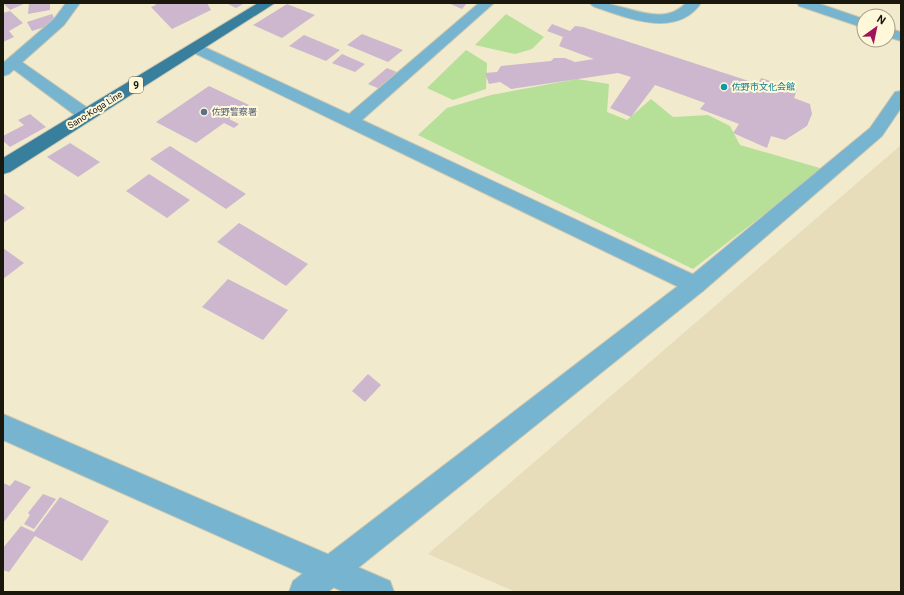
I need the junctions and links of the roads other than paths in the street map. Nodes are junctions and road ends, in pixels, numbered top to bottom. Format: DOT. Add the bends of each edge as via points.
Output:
graph roads {
  1 [pos="73,3"];
  2 [pos="268,3"];
  3 [pos="487,3"];
  4 [pos="694,3"];
  5 [pos="804,3"];
  6 [pos="600,4"];
  7 [pos="856,21"];
  8 [pos="195,48"];
  9 [pos="8,67"];
  10 [pos="901,96"];
  11 [pos="86,115"];
  12 [pos="351,121"];
  13 [pos="3,167"];
  14 [pos="695,285"];
  15 [pos="3,427"];
  16 [pos="332,570"];
  17 [pos="304,592"];
  18 [pos="379,592"];
  1 -- 9 [label="street" via="59,22"];
  2 -- 8 [label="main road, Sano-Koga Line / 9"];
  3 -- 12 [label="street"];
  4 -- 6 [label="street" via="689,11 674,19 655,19"];
  5 -- 7 [label="street"];
  8 -- 11 [label="main road, Sano-Koga Line / 9"];
  8 -- 12 [label="street"];
  9 -- 11 [label="street"];
  10 -- 14 [label="street" via="876,132"];
  11 -- 13 [label="main road, Sano-Koga Line / 9"];
  12 -- 14 [label="street"];
  14 -- 16 [label="street"];
  15 -- 16 [label="street"];
  16 -- 17 [label="street"];
  16 -- 18 [label="street"];
}
